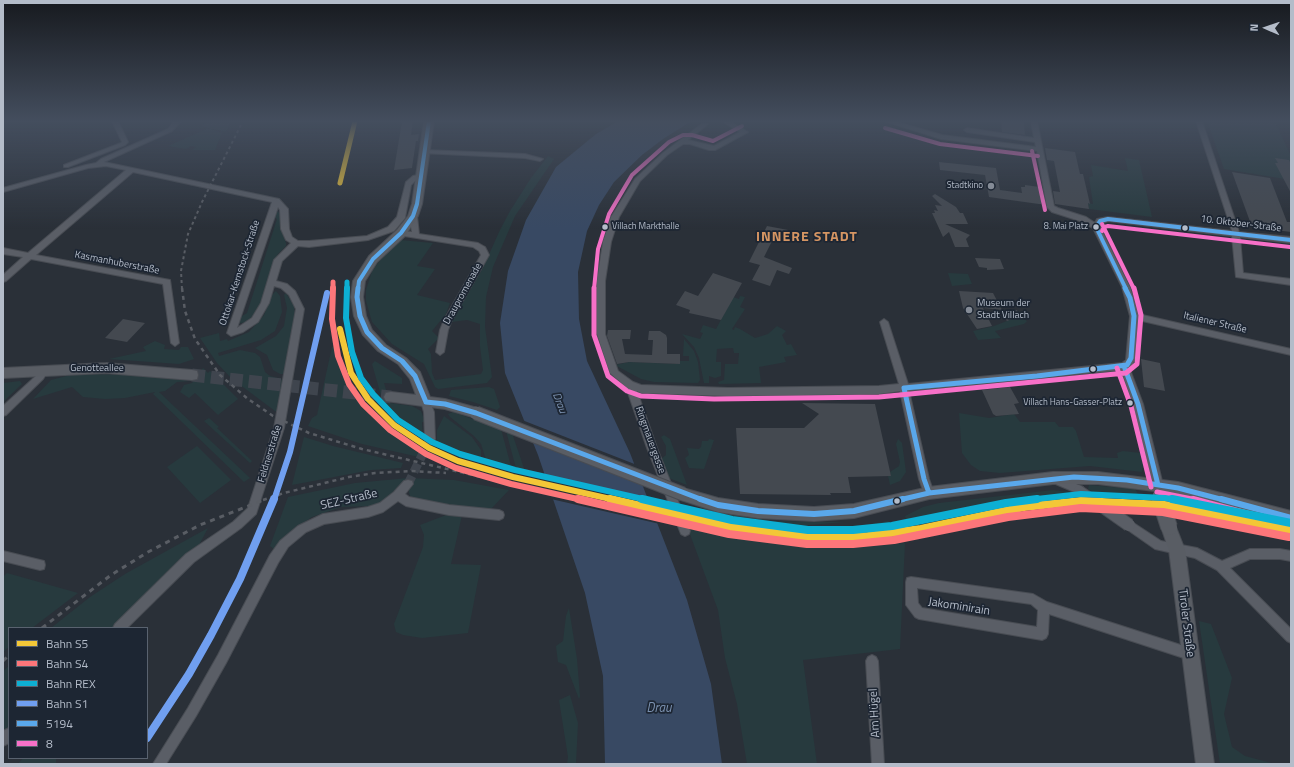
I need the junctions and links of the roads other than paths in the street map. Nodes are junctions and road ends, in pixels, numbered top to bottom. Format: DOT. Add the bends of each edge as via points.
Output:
graph roads {
  1 [pos="90,157"];
  2 [pos="110,157"];
  3 [pos="423,157"];
  4 [pos="529,157"];
  5 [pos="662,157"];
  6 [pos="1041,157"];
  7 [pos="1211,157"];
  8 [pos="540,159"];
  9 [pos="100,163"];
  10 [pos="132,169"];
  11 [pos="421,176"];
  12 [pos="36,179"];
  13 [pos="3,190"];
  14 [pos="276,201"];
  15 [pos="413,216"];
  16 [pos="1096,227"];
  17 [pos="401,233"];
  18 [pos="1236,233"];
  19 [pos="416,236"];
  20 [pos="1291,240"];
  21 [pos="296,243"];
  22 [pos="3,251"];
  23 [pos="30,256"];
  24 [pos="3,279"];
  25 [pos="1291,282"];
  26 [pos="272,283"];
  27 [pos="1134,316"];
  28 [pos="884,322"];
  29 [pos="175,343"];
  30 [pos="440,352"];
  31 [pos="1291,352"];
  32 [pos="1124,366"];
  33 [pos="45,370"];
  34 [pos="3,373"];
  35 [pos="192,375"];
  36 [pos="630,385"];
  37 [pos="904,388"];
  38 [pos="391,397"];
  39 [pos="426,402"];
  40 [pos="7,409"];
  41 [pos="430,439"];
  42 [pos="1052,478"];
  43 [pos="408,484"];
  44 [pos="1158,490"];
  45 [pos="929,493"];
  46 [pos="398,495"];
  47 [pos="500,515"];
  48 [pos="1291,518"];
  49 [pos="685,531"];
  50 [pos="1177,550"];
  51 [pos="3,556"];
  52 [pos="1291,556"];
  53 [pos="40,565"];
  54 [pos="1221,566"];
  55 [pos="1044,607"];
  56 [pos="120,627"];
  57 [pos="1291,637"];
  58 [pos="1190,654"];
  59 [pos="872,661"];
  60 [pos="159,764"];
  61 [pos="878,764"];
  62 [pos="1205,764"];
  1 -- 12 [label="street"];
  2 -- 9 [label="street"];
  3 -- 11 [label="main road"];
  4 -- 8 [label="street"];
  5 -- 36 [label="street" via="637,180 619,209 607,242 601,281 601,334 614,373"];
  6 -- 16 [label="street" via="1052,208 1079,217"];
  7 -- 18 [label="street"];
  9 -- 10 [label="street"];
  9 -- 12 [label="street"];
  10 -- 14 [label="street"];
  10 -- 23 [label="street"];
  11 -- 15 [label="main road"];
  11 -- 21 [label="street" via="415,177 407,186 403,211 397,223 379,235 357,240"];
  12 -- 13 [label="street"];
  14 -- 21 [label="street" via="284,209 287,235"];
  14 -- 26 [label="street, Ottokar-Kernstock-Straße" via="231,333 255,320"];
  15 -- 17 [label="main road"];
  15 -- 19 [label="street"];
  16 -- 18 [label="street, 10. Oktober-Straße" via="1100,221 1108,219"];
  16 -- 27 [label="street" via="1130,298"];
  17 -- 19 [label="street, Draupromenade"];
  17 -- 39 [label="main road" via="373,259 359,281 357,297 360,316 367,332 382,348 402,361 415,376"];
  18 -- 20 [label="street, 10. Oktober-Straße"];
  18 -- 25 [label="street" via="1239,275"];
  19 -- 30 [label="street, Draupromenade" via="475,245 482,249 485,255 448,320"];
  21 -- 26 [label="street" via="278,260"];
  22 -- 23 [label="street, Kasmanhuberstraße"];
  23 -- 24 [label="street"];
  23 -- 29 [label="street, Kasmanhuberstraße" via="167,282"];
  26 -- 56 [label="street, Feldnerstraße" via="284,286 292,293 300,310 279,428 252,511 237,525 190,558"];
  27 -- 31 [label="street, Italiener Straße"];
  27 -- 32 [label="street" via="1131,358"];
  28 -- 37 [label="street"];
  32 -- 37 [label="street"];
  32 -- 44 [label="street" via="1138,404"];
  33 -- 34 [label="main road, Genotteallee"];
  33 -- 35 [label="main road, Genotteallee" via="106,368"];
  33 -- 40 [label="street"];
  36 -- 37 [label="street" via="657,391 728,392 824,392"];
  36 -- 49 [label="street, Ringmauergasse"];
  37 -- 45 [label="street"];
  38 -- 39 [label="main road"];
  39 -- 41 [label="street"];
  39 -- 45 [label="main road, bridge" via="445,404 476,413 683,494 718,505 814,514 854,511"];
  42 -- 44 [label="main road" via="1098,478"];
  42 -- 45 [label="main road"];
  42 -- 50 [label="street, bridge" via="1079,490 1159,546"];
  43 -- 46 [label="street, SEZ-Straße"];
  44 -- 48 [label="main road" via="1178,488"];
  44 -- 50 [label="main road, Tiroler Straße, bridge"];
  46 -- 47 [label="street" via="406,501 449,510"];
  46 -- 60 [label="street, SEZ-Straße" via="376,510 330,517 312,523 284,544 192,712"];
  50 -- 54 [label="street" via="1197,553"];
  50 -- 58 [label="main road, Tiroler Straße"];
  51 -- 53 [label="street"];
  52 -- 54 [label="street" via="1250,554"];
  54 -- 57 [label="street"];
  55 -- 55 [label="street, Jakominirain" via="1032,599 911,582 912,605 919,614 1042,634"];
  55 -- 58 [label="street, Jakominirain"];
  58 -- 62 [label="main road, Tiroler Straße"];
  59 -- 61 [label="street, Am Hügel"];
}
